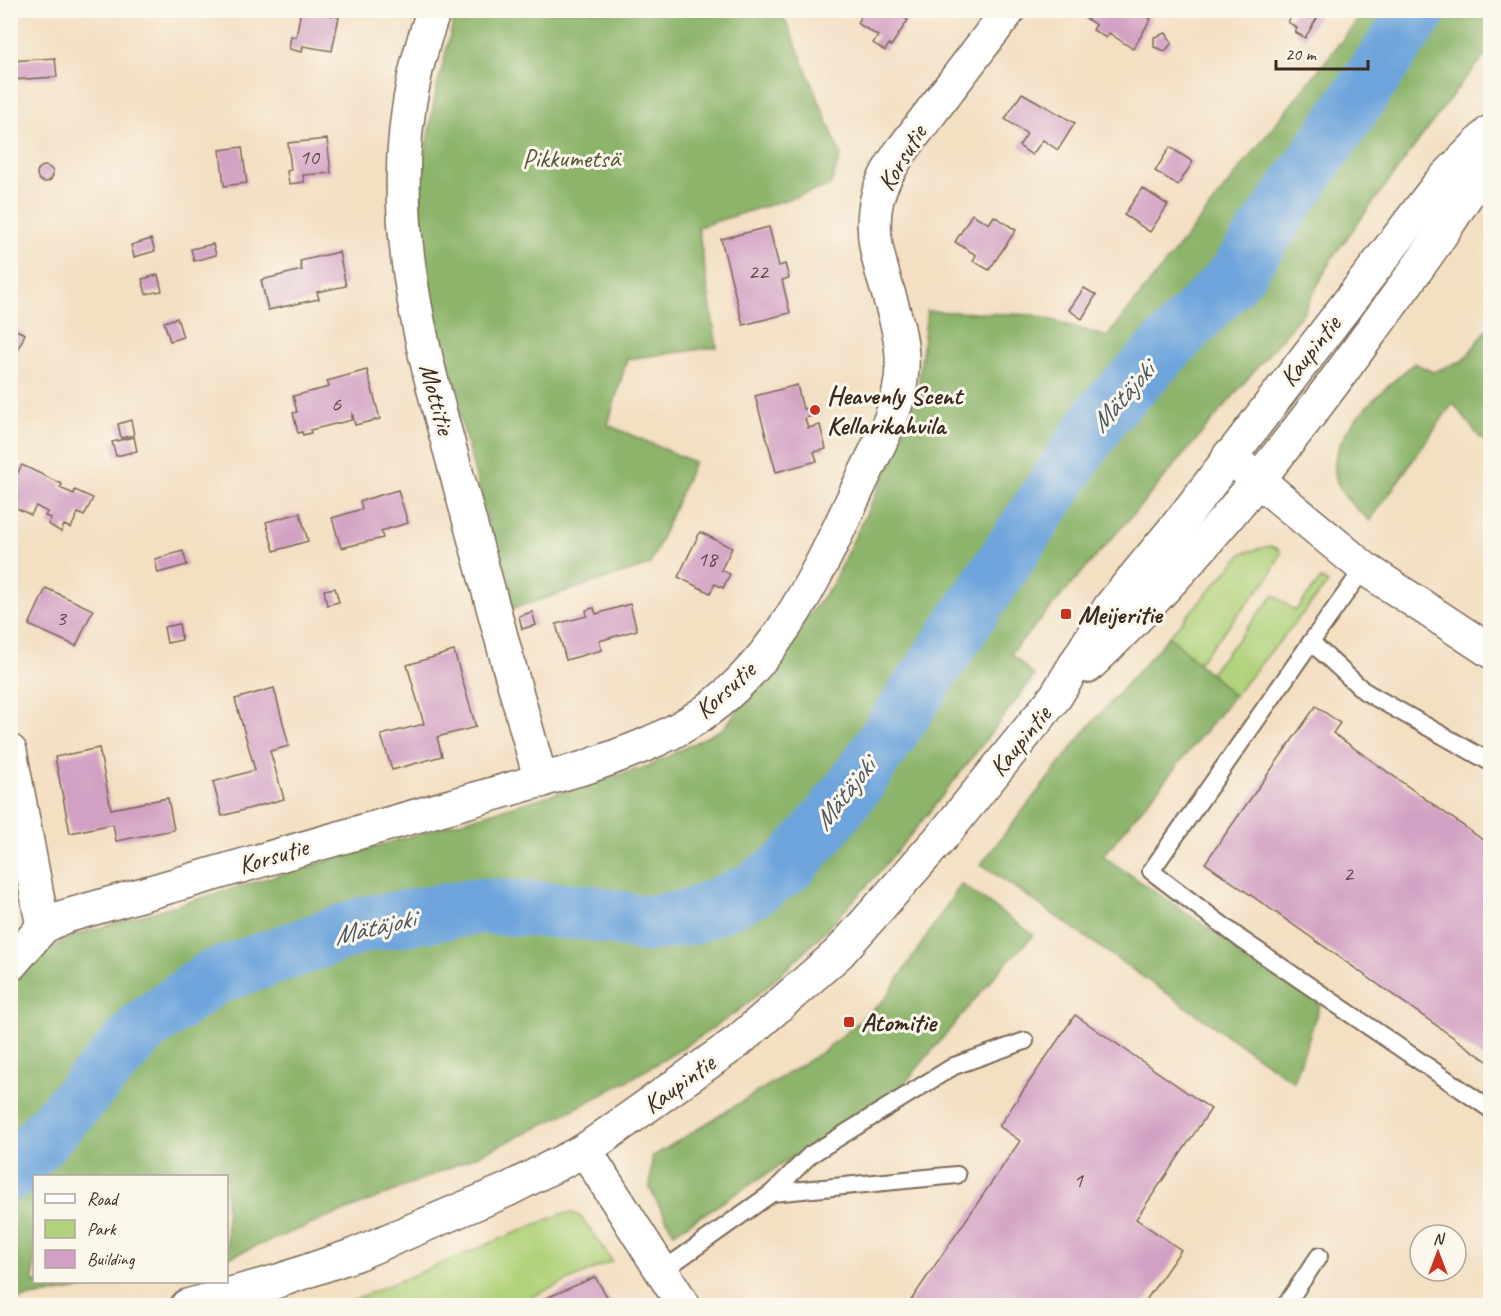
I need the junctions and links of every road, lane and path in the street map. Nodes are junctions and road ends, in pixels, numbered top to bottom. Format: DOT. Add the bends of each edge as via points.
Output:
graph roads {
  1 [pos="435,10"];
  2 [pos="1010,10"];
  3 [pos="1491,132"];
  4 [pos="1491,155"];
  5 [pos="1229,456"];
  6 [pos="1257,480"];
  7 [pos="1364,568"];
  8 [pos="1311,642"];
  9 [pos="1491,651"];
  10 [pos="1056,696"];
  11 [pos="10,751"];
  12 [pos="1491,762"];
  13 [pos="541,780"];
  14 [pos="43,927"];
  15 [pos="10,965"];
  16 [pos="1025,1041"];
  17 [pos="1491,1109"];
  18 [pos="585,1150"];
  19 [pos="957,1175"];
  20 [pos="772,1193"];
  21 [pos="1319,1256"];
  22 [pos="662,1271"];
  23 [pos="187,1305"];
  24 [pos="684,1305"];
  25 [pos="1285,1305"];
  1 -- 13 [label="street, Mottitie" via="411,88 405,130 402,185 409,281 437,404"];
  2 -- 13 [label="street, Korsutie" via="885,177 877,200 875,225 880,263 899,331 902,368 897,395 820,568 795,613 762,657 731,689 691,721 650,743"];
  3 -- 5 [label="street, Kaupintie" via="1439,184"];
  4 -- 6 [label="street, Kaupintie" via="1462,205 1306,423"];
  5 -- 6 [label="street"];
  5 -- 10 [label="street, Kaupintie" via="1110,607"];
  6 -- 7 [label="street"];
  6 -- 10 [label="street, Kaupintie" via="1131,625"];
  7 -- 8 [label="lane"];
  7 -- 9 [label="street"];
  8 -- 12 [label="lane" via="1364,691"];
  8 -- 17 [label="lane" via="1152,871 1242,940"];
  10 -- 18 [label="street, Kaupintie" via="945,833 839,953 737,1042"];
  11 -- 14 [label="street"];
  13 -- 14 [label="street, Korsutie" via="63,917"];
  14 -- 15 [label="street, Korsutie"];
  16 -- 20 [label="lane" via="954,1066 810,1155"];
  18 -- 22 [label="street"];
  18 -- 23 [label="street, Kaupintie" via="498,1194 364,1251 278,1281"];
  19 -- 20 [label="lane"];
  20 -- 22 [label="lane"];
  21 -- 25 [label="lane"];
  22 -- 24 [label="street"];
}
